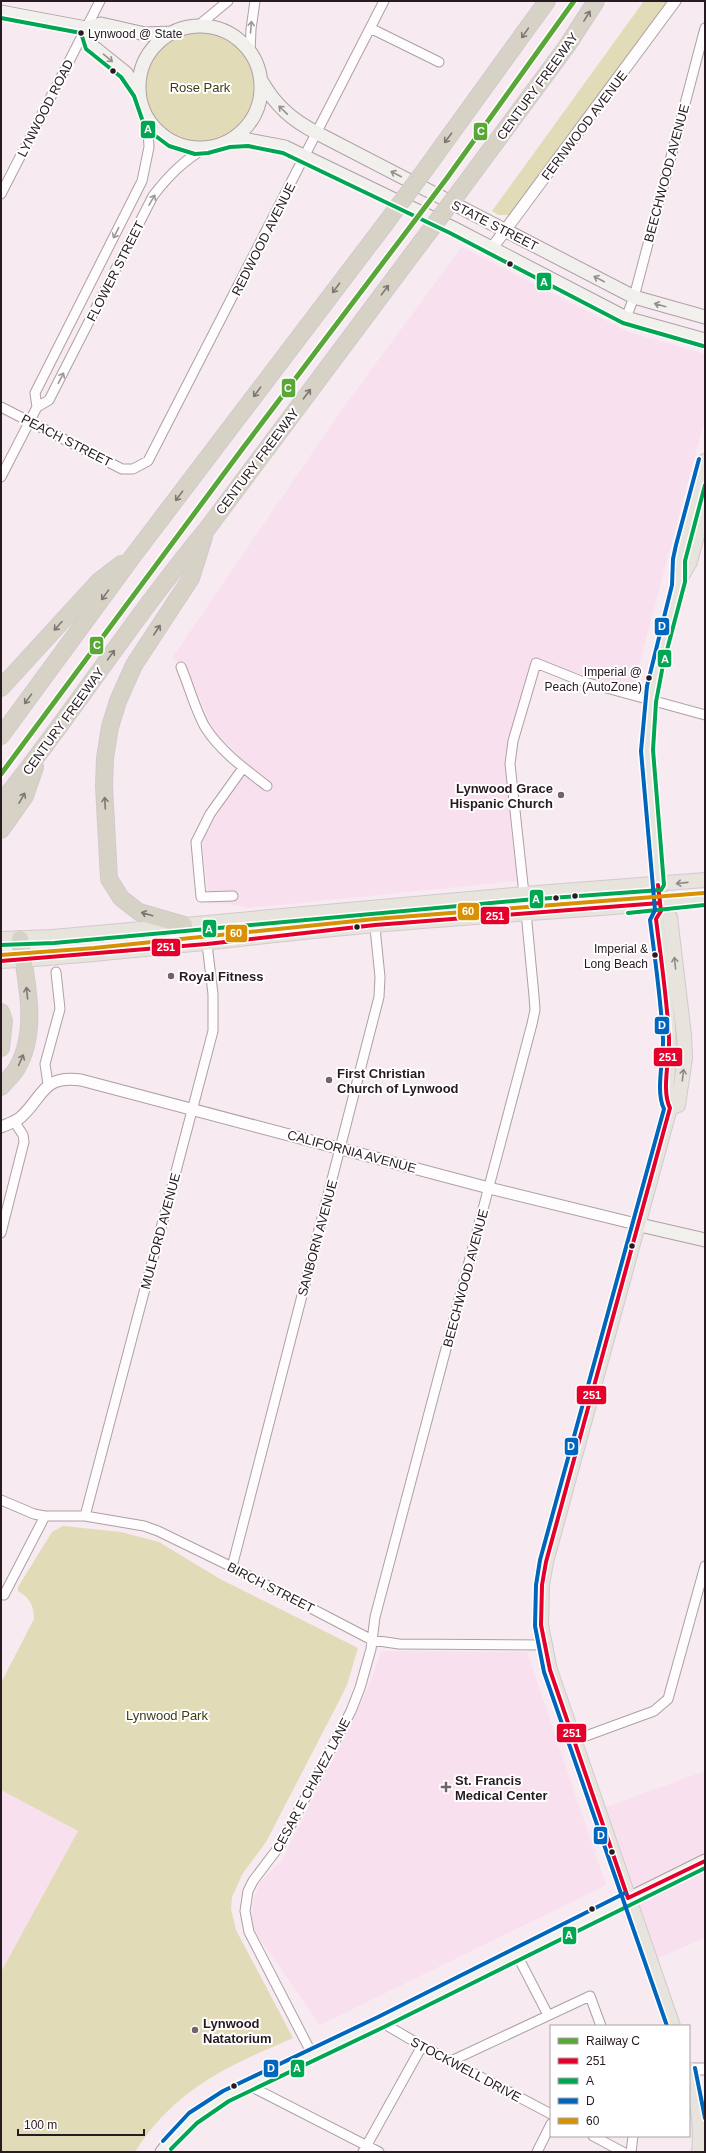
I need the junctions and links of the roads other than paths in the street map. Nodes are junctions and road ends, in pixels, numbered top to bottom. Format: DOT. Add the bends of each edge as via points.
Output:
graph roads {
  1 [pos="100,1"];
  2 [pos="228,1"];
  3 [pos="256,1"];
  4 [pos="384,1"];
  5 [pos="547,1"];
  6 [pos="596,1"];
  7 [pos="675,1"];
  8 [pos="1,12"];
  9 [pos="199,25"];
  10 [pos="86,28"];
  11 [pos="370,28"];
  12 [pos="705,28"];
  13 [pos="172,33"];
  14 [pos="250,53"];
  15 [pos="439,62"];
  16 [pos="262,82"];
  17 [pos="139,93"];
  18 [pos="147,117"];
  19 [pos="317,133"];
  20 [pos="229,141"];
  21 [pos="207,147"];
  22 [pos="305,156"];
  23 [pos="1,194"];
  24 [pos="505,230"];
  25 [pos="492,248"];
  26 [pos="98,268"];
  27 [pos="113,275"];
  28 [pos="634,297"];
  29 [pos="705,317"];
  30 [pos="626,318"];
  31 [pos="705,340"];
  32 [pos="1,407"];
  33 [pos="37,407"];
  34 [pos="29,421"];
  35 [pos="705,461"];
  36 [pos="133,469"];
  37 [pos="1,477"];
  38 [pos="705,505"];
  39 [pos="207,529"];
  40 [pos="136,552"];
  41 [pos="679,581"];
  42 [pos="181,667"];
  43 [pos="1,688"];
  44 [pos="650,700"];
  45 [pos="705,715"];
  46 [pos="1,736"];
  47 [pos="40,754"];
  48 [pos="243,768"];
  49 [pos="267,786"];
  50 [pos="1,803"];
  51 [pos="1,830"];
  52 [pos="705,880"];
  53 [pos="658,885"];
  54 [pos="524,894"];
  55 [pos="232,896"];
  56 [pos="705,899"];
  57 [pos="661,907"];
  58 [pos="373,908"];
  59 [pos="526,912"];
  60 [pos="184,925"];
  61 [pos="375,925"];
  62 [pos="1,939"];
  63 [pos="20,939"];
  64 [pos="207,944"];
  65 [pos="23,960"];
  66 [pos="1,961"];
  67 [pos="56,972"];
  68 [pos="1,1012"];
  69 [pos="1,1048"];
  70 [pos="48,1084"];
  71 [pos="1,1087"];
  72 [pos="192,1108"];
  73 [pos="14,1121"];
  74 [pos="1,1127"];
  75 [pos="340,1148"];
  76 [pos="489,1188"];
  77 [pos="640,1225"];
  78 [pos="1,1233"];
  79 [pos="705,1240"];
  80 [pos="1,1500"];
  81 [pos="45,1516"];
  82 [pos="85,1516"];
  83 [pos="705,1566"];
  84 [pos="232,1567"];
  85 [pos="4,1595"];
  86 [pos="372,1640"];
  87 [pos="545,1645"];
  88 [pos="575,1740"];
  89 [pos="705,1861"];
  90 [pos="628,1898"];
  91 [pos="516,1953"];
  92 [pos="548,2015"];
  93 [pos="381,2022"];
  94 [pos="601,2025"];
  95 [pos="673,2025"];
  96 [pos="422,2046"];
  97 [pos="312,2054"];
  98 [pos="451,2061"];
  99 [pos="690,2069"];
  100 [pos="705,2069"];
  101 [pos="690,2073"];
  102 [pos="248,2085"];
  103 [pos="550,2113"];
  104 [pos="550,2126"];
  105 [pos="595,2137"];
  106 [pos="633,2137"];
  107 [pos="705,2144"];
  108 [pos="365,2149"];
  109 [pos="162,2152"];
  110 [pos="379,2152"];
  111 [pos="537,2152"];
  112 [pos="623,2152"];
  113 [pos="631,2152"];
  114 [pos="700,2152"];
  1 -- 10 [label="street, LYNWOOD ROAD"];
  2 -- 9 [label="street"];
  14 -- 3 [label="street, one-way" via="252,14"];
  4 -- 11 [label="street, REDWOOD AVENUE"];
  5 -- 40 [label="highway, one-way, bridge" via="427,167"];
  39 -- 6 [label="highway, CENTURY FREEWAY, one-way, bridge" via="563,52"];
  7 -- 24 [label="street, FERNWOOD AVENUE"];
  8 -- 10 [label="main road"];
  9 -- 13 [label="main road"];
  9 -- 14 [label="main road" via="221,30 233,36"];
  10 -- 13 [label="main road" via="101,24 145,34"];
  10 -- 17 [label="main road, one-way" via="91,45 126,73"];
  10 -- 23 [label="street, LYNWOOD ROAD"];
  11 -- 15 [label="street"];
  11 -- 19 [label="street, REDWOOD AVENUE"];
  12 -- 28 [label="street, BEECHWOOD AVENUE"];
  13 -- 17 [label="main road" via="161,40 147,58 140,79"];
  14 -- 16 [label="main road"];
  19 -- 16 [label="main road, STATE STREET, one-way" via="295,121 281,109"];
  16 -- 20 [label="main road" via="261,95 254,115 240,133"];
  17 -- 18 [label="main road"];
  18 -- 21 [label="main road" via="154,127 172,141 184,146"];
  18 -- 26 [label="street, FLOWER STREET, one-way" via="150,136 145,170"];
  19 -- 22 [label="street, REDWOOD AVENUE"];
  24 -- 19 [label="main road, STATE STREET, one-way"];
  20 -- 21 [label="main road"];
  20 -- 22 [label="main road, STATE STREET" via="270,143"];
  27 -- 21 [label="street, FLOWER STREET, one-way" via="153,196 172,172"];
  22 -- 25 [label="main road, STATE STREET"];
  22 -- 36 [label="street, REDWOOD AVENUE" via="152,457 144,465"];
  24 -- 25 [label="street, FERNWOOD AVENUE"];
  28 -- 24 [label="main road, STATE STREET, one-way"];
  25 -- 30 [label="main road, STATE STREET"];
  26 -- 27 [label="street"];
  26 -- 33 [label="street, FLOWER STREET" via="35,393"];
  33 -- 27 [label="street, FLOWER STREET, one-way" via="50,400"];
  29 -- 28 [label="main road, STATE STREET, one-way"];
  28 -- 30 [label="street, BEECHWOOD AVENUE"];
  30 -- 31 [label="main road, STATE STREET"];
  32 -- 34 [label="street, PEACH STREET"];
  33 -- 34 [label="street, FLOWER STREET"];
  34 -- 36 [label="street, PEACH STREET" via="119,467"];
  34 -- 37 [label="street, FLOWER STREET"];
  35 -- 41 [label="main road" via="679,560"];
  38 -- 41 [label="main road" via="690,562"];
  47 -- 39 [label="highway, CENTURY FREEWAY, one-way" via="174,568"];
  60 -- 39 [label="highway, one-way" via="139,912 121,898 109,879 105,758 110,727 118,701 134,665 191,578"];
  40 -- 43 [label="highway, one-way" via="99,581"];
  40 -- 46 [label="highway, one-way"];
  41 -- 44 [label="main road"];
  42 -- 48 [label="street" via="205,726"];
  44 -- 45 [label="street"];
  44 -- 53 [label="main road" via="647,750"];
  44 -- 54 [label="street" via="581,681 536,663 513,741 510,764"];
  47 -- 50 [label="highway, CENTURY FREEWAY"];
  51 -- 47 [label="highway, one-way" via="25,796"];
  48 -- 49 [label="street"];
  48 -- 55 [label="street" via="210,814 196,842 201,897"];
  52 -- 53 [label="main road, one-way"];
  53 -- 54 [label="main road"];
  53 -- 57 [label="main road"];
  54 -- 58 [label="main road"];
  56 -- 57 [label="main road"];
  57 -- 59 [label="main road"];
  57 -- 77 [label="main road" via="670,917 685,1058 678,1105 670,1108"];
  58 -- 60 [label="main road"];
  58 -- 61 [label="street, SANBORN AVENUE"];
  59 -- 61 [label="main road"];
  59 -- 76 [label="street, BEECHWOOD AVENUE" via="535,1010"];
  60 -- 63 [label="main road"];
  61 -- 64 [label="main road"];
  61 -- 75 [label="street, SANBORN AVENUE" via="380,978 379,997"];
  62 -- 63 [label="main road"];
  63 -- 65 [label="highway"];
  64 -- 65 [label="main road"];
  64 -- 72 [label="street, MULFORD AVENUE" via="213,994 213,1031"];
  65 -- 66 [label="main road"];
  71 -- 65 [label="highway, one-way" via="16,1069 26,1048 29,1014"];
  67 -- 70 [label="street" via="60,1009 45,1064"];
  68 -- 69 [label="highway" via="4,1021"];
  70 -- 72 [label="street, CALIFORNIA AVENUE" via="68,1078 81,1080"];
  70 -- 73 [label="street" via="26,1112"];
  72 -- 75 [label="street, CALIFORNIA AVENUE"];
  72 -- 82 [label="street, MULFORD AVENUE"];
  73 -- 74 [label="street"];
  73 -- 78 [label="street" via="20,1128 24,1142"];
  75 -- 76 [label="street, CALIFORNIA AVENUE"];
  75 -- 84 [label="street, SANBORN AVENUE"];
  76 -- 77 [label="street, CALIFORNIA AVENUE"];
  76 -- 86 [label="street, BEECHWOOD AVENUE" via="388,1564"];
  77 -- 79 [label="main road, CALIFORNIA AVENUE"];
  77 -- 87 [label="main road" via="546,1562 541,1606"];
  80 -- 81 [label="street, BIRCH STREET" via="24,1511"];
  81 -- 82 [label="street, BIRCH STREET"];
  81 -- 85 [label="street"];
  82 -- 84 [label="street, BIRCH STREET" via="158,1531"];
  83 -- 88 [label="street" via="668,1699 654,1711"];
  84 -- 86 [label="street, BIRCH STREET"];
  86 -- 87 [label="street, BIRCH STREET" via="399,1644"];
  86 -- 97 [label="street, CESAR E CHAVEZ LANE" via="351,1711 289,1830 275,1854 253,1881 245,1901 249,1932"];
  87 -- 88 [label="main road" via="550,1670"];
  88 -- 90 [label="main road"];
  89 -- 90 [label="main road"];
  90 -- 91 [label="main road"];
  90 -- 95 [label="main road"];
  91 -- 92 [label="street"];
  91 -- 93 [label="main road"];
  92 -- 94 [label="street" via="590,1996"];
  92 -- 98 [label="street"];
  93 -- 96 [label="street, STOCKWELL DRIVE"];
  93 -- 97 [label="main road"];
  96 -- 98 [label="street, STOCKWELL DRIVE"];
  96 -- 108 [label="street"];
  97 -- 102 [label="main road"];
  98 -- 103 [label="street, STOCKWELL DRIVE"];
  99 -- 100 [label="street"];
  101 -- 114 [label="main road" via="699,2108"];
  102 -- 108 [label="street"];
  102 -- 109 [label="main road" via="193,2118"];
  104 -- 111 [label="street"];
  105 -- 112 [label="street"];
  106 -- 113 [label="street"];
  107 -- 114 [label="street"];
  108 -- 110 [label="street"];
}
